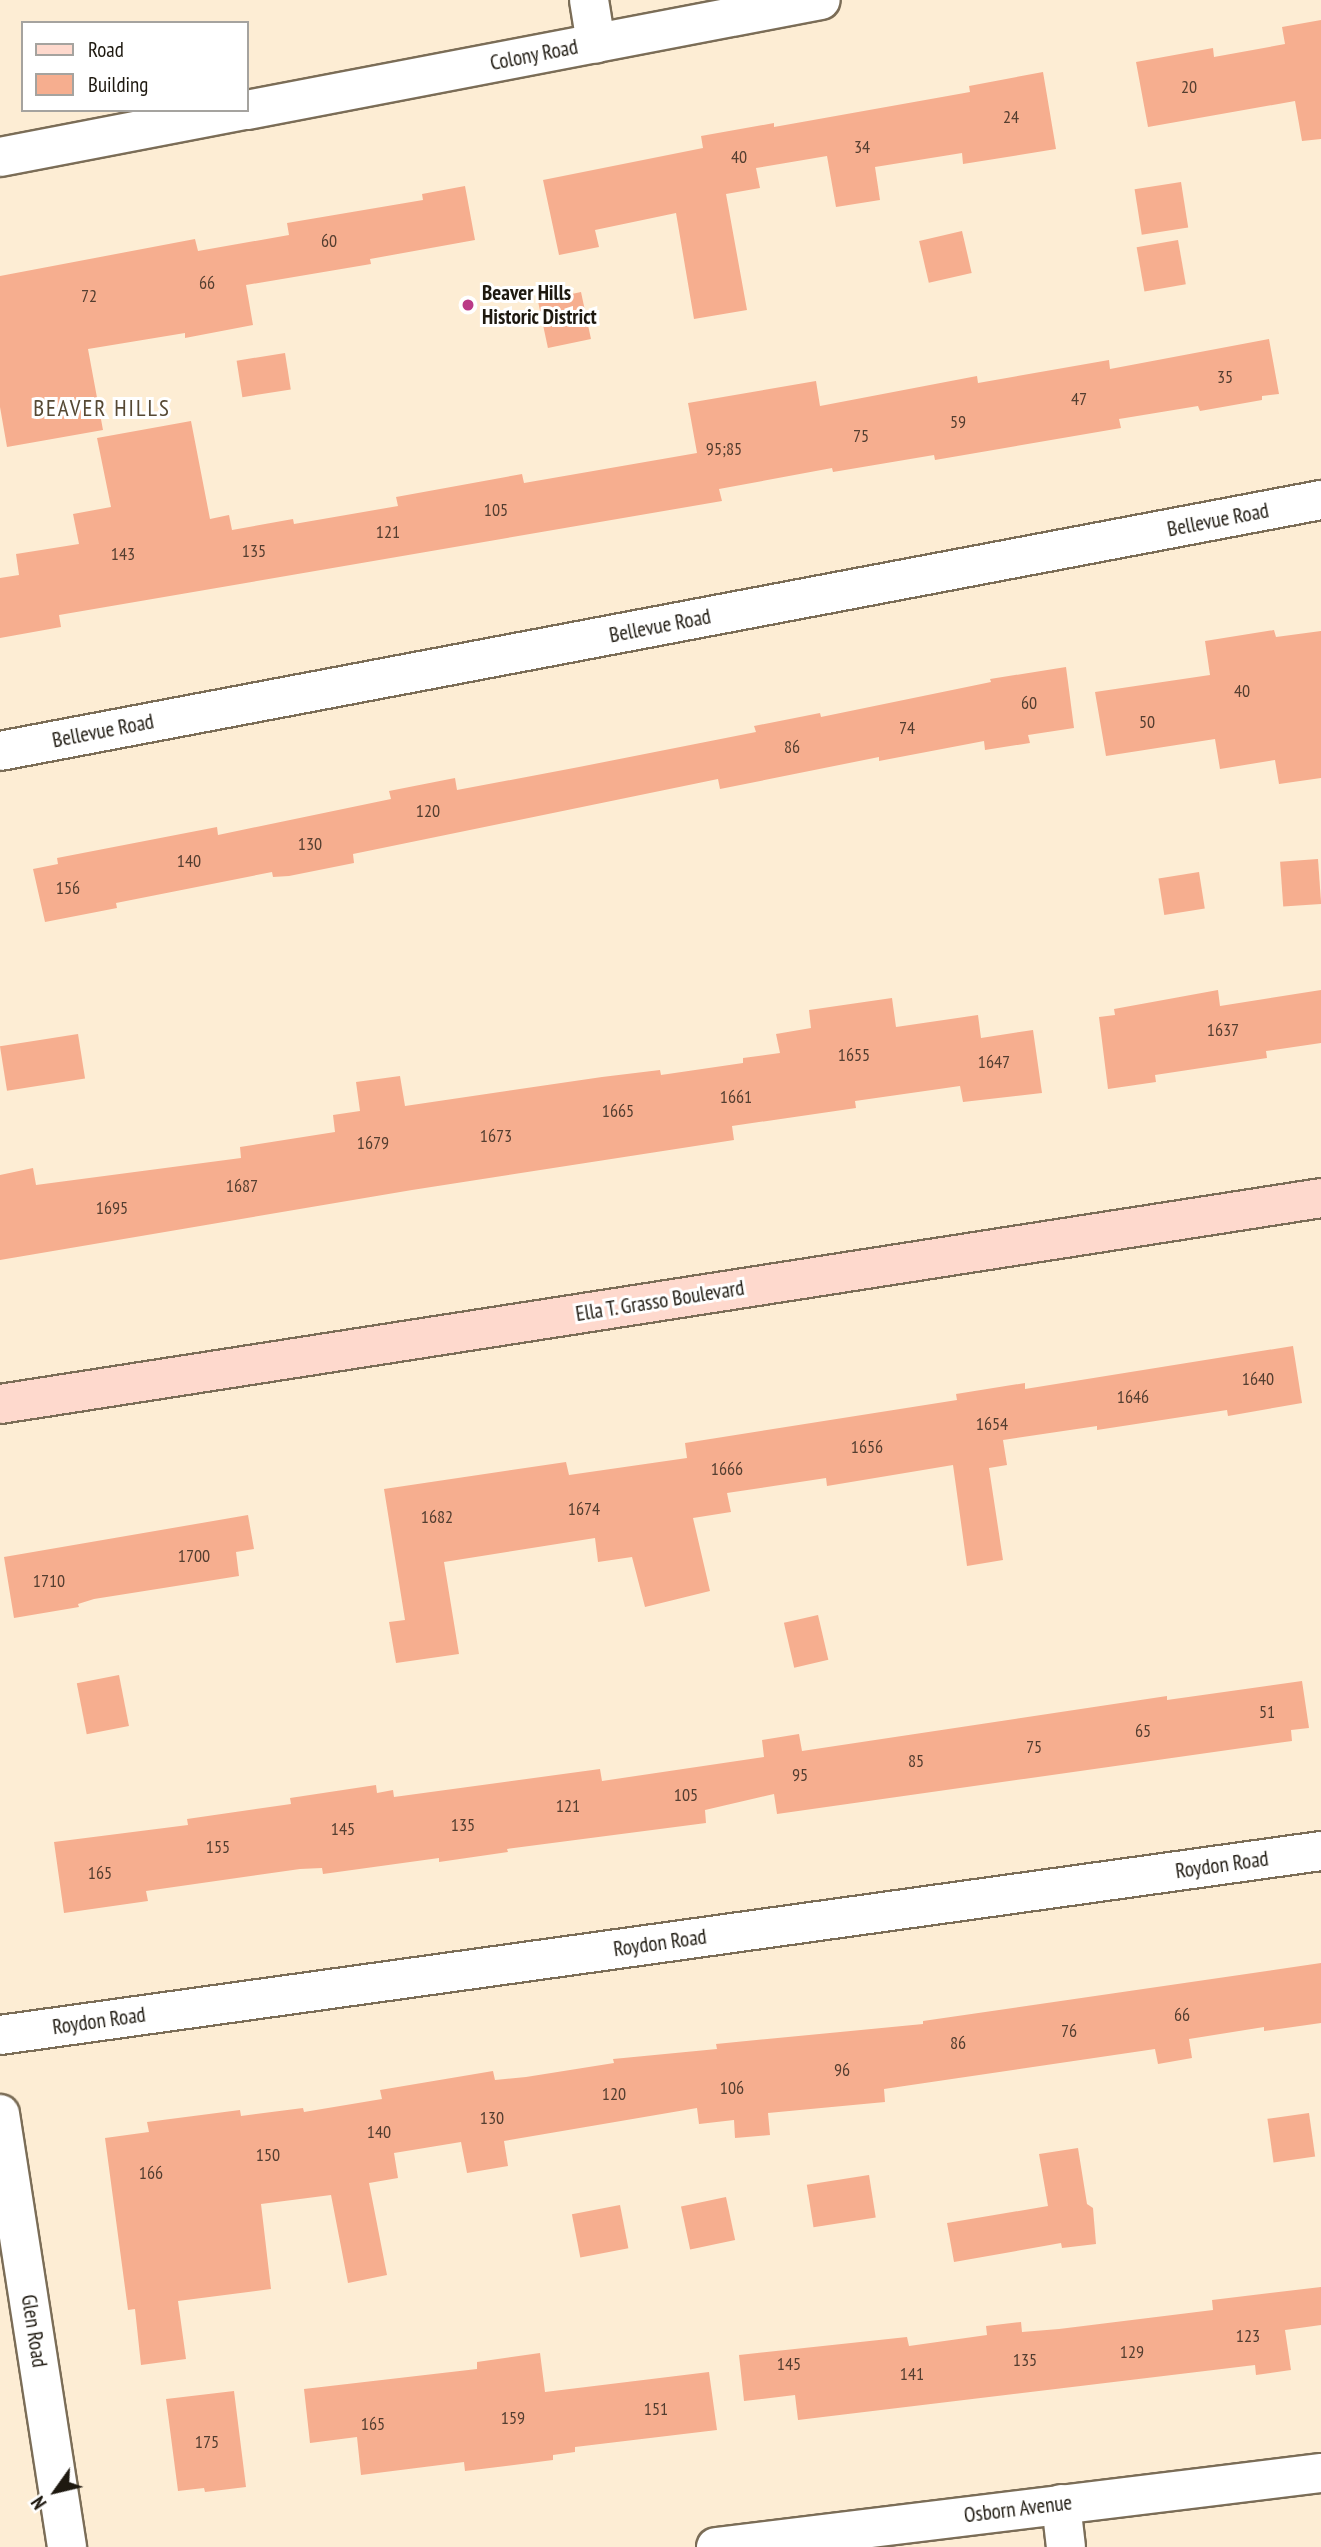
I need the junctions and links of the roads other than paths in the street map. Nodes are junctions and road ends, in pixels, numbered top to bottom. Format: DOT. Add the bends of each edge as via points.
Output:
graph roads {
  1 [pos="589,0"];
  2 [pos="821,0"];
  3 [pos="596,43"];
  4 [pos="248,109"];
  5 [pos="235,112"];
  6 [pos="0,157"];
  7 [pos="1321,500"];
  8 [pos="0,751"];
  9 [pos="1321,1198"];
  10 [pos="0,1404"];
  11 [pos="1321,1851"];
  12 [pos="0,2035"];
  13 [pos="0,2114"];
  14 [pos="1321,2473"];
  15 [pos="1061,2504"];
  16 [pos="67,2547"];
  17 [pos="716,2547"];
  18 [pos="1066,2547"];
  1 -- 3 [label="street"];
  2 -- 3 [label="street, Colony Road"];
  3 -- 4 [label="street, Colony Road"];
  5 -- 6 [label="street, Colony Road"];
  7 -- 8 [label="street, Bellevue Road"];
  9 -- 10 [label="main road, Ella T. Grasso Boulevard"];
  11 -- 12 [label="street, Roydon Road"];
  13 -- 16 [label="street, Glen Road"];
  14 -- 15 [label="street, Osborn Avenue"];
  15 -- 17 [label="street, Osborn Avenue"];
  15 -- 18 [label="street"];
}
